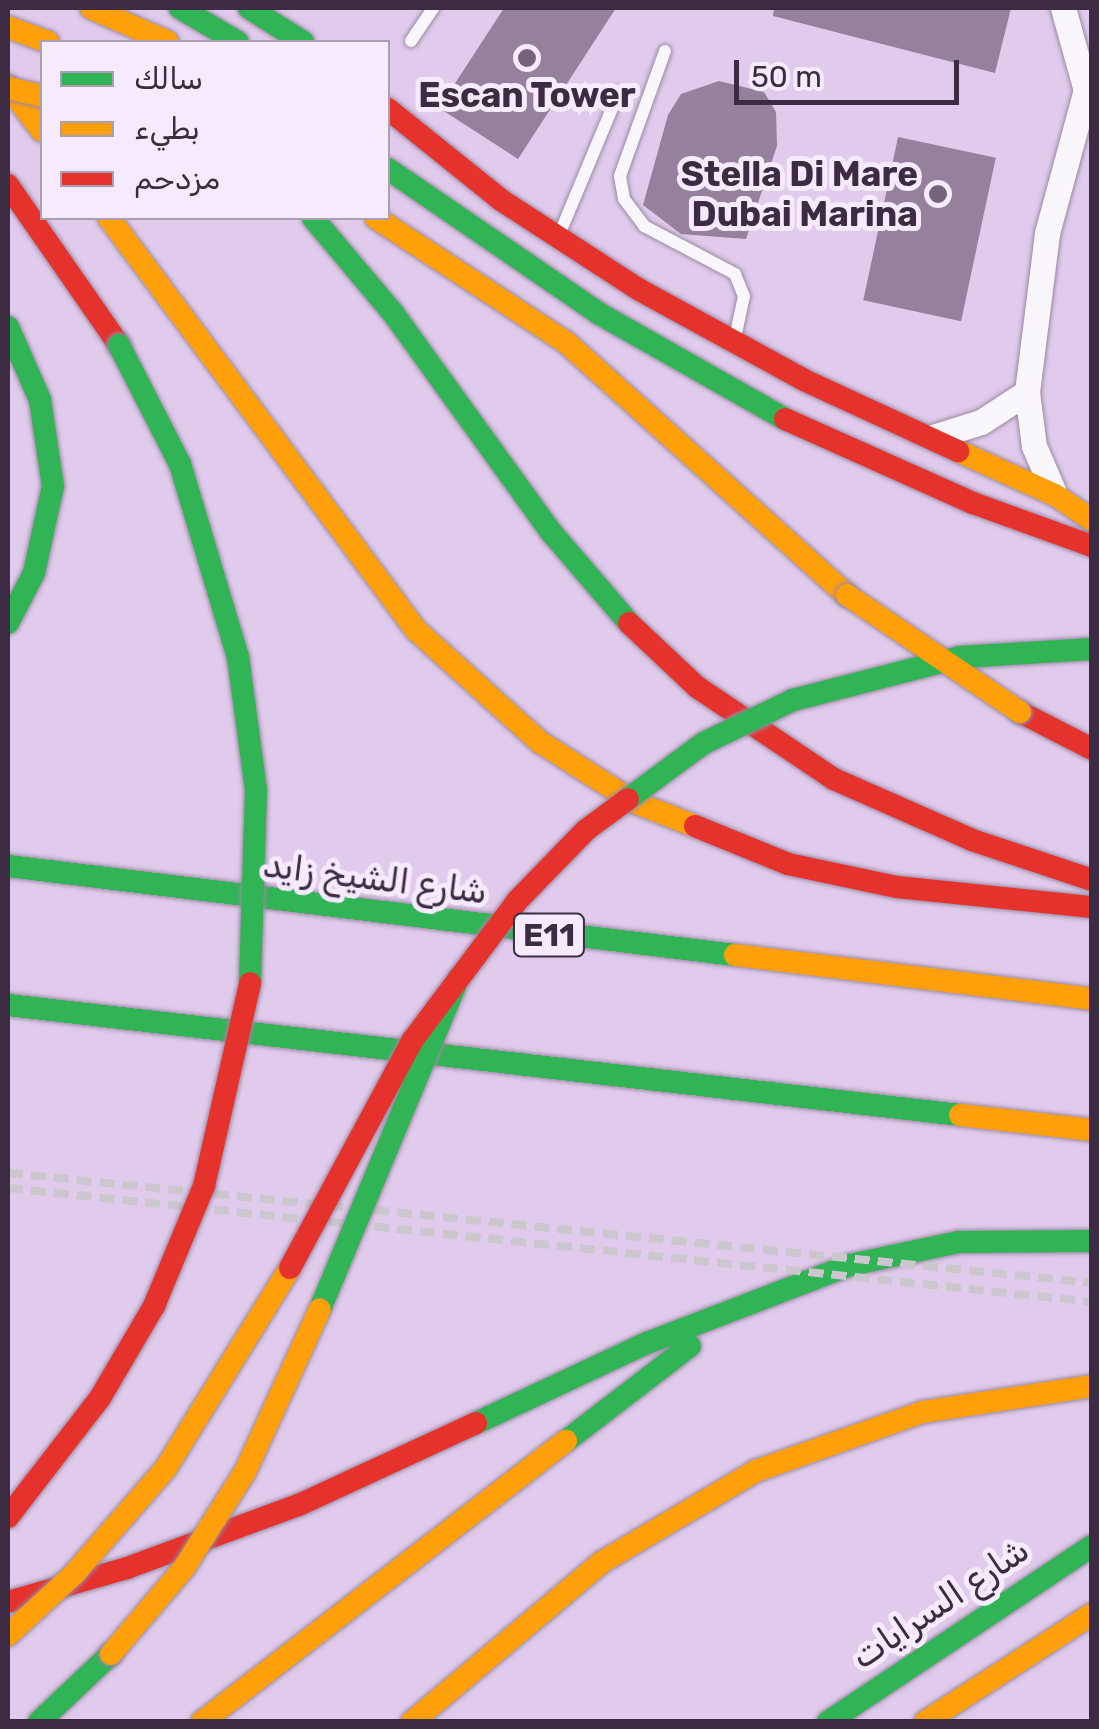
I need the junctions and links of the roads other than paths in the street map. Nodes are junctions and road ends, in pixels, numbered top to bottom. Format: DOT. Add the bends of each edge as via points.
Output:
graph roads {
  1 [pos="90,8"];
  2 [pos="180,8"];
  3 [pos="249,8"];
  4 [pos="433,8"];
  5 [pos="1062,8"];
  6 [pos="8,27"];
  7 [pos="43,40"];
  8 [pos="163,40"];
  9 [pos="235,40"];
  10 [pos="300,40"];
  11 [pos="411,41"];
  12 [pos="665,51"];
  13 [pos="1089,81"];
  14 [pos="8,87"];
  15 [pos="618,92"];
  16 [pos="40,95"];
  17 [pos="390,111"];
  18 [pos="40,128"];
  19 [pos="390,170"];
  20 [pos="8,185"];
  21 [pos="111,220"];
  22 [pos="315,220"];
  23 [pos="379,220"];
  24 [pos="558,238"];
  25 [pos="8,327"];
  26 [pos="735,342"];
  27 [pos="1026,392"];
  28 [pos="929,438"];
  29 [pos="1055,495"];
  30 [pos="1092,520"];
  31 [pos="1092,546"];
  32 [pos="8,623"];
  33 [pos="1092,649"];
  34 [pos="1092,749"];
  35 [pos="8,866"];
  36 [pos="1092,880"];
  37 [pos="1092,908"];
  38 [pos="458,980"];
  39 [pos="1092,999"];
  40 [pos="8,1004"];
  41 [pos="1092,1130"];
  42 [pos="1092,1241"];
  43 [pos="746,1307"];
  44 [pos="1092,1386"];
  45 [pos="8,1517"];
  46 [pos="1092,1546"];
  47 [pos="8,1602"];
  48 [pos="1092,1614"];
  49 [pos="8,1635"];
  50 [pos="956,1700"];
  51 [pos="38,1722"];
  52 [pos="202,1722"];
  53 [pos="412,1722"];
  54 [pos="828,1722"];
  55 [pos="925,1722"];
  56 [pos="939,1722"];
  1 -- 8 [label="main road"];
  2 -- 9 [label="main road"];
  3 -- 10 [label="main road"];
  4 -- 11 [label="lane"];
  5 -- 13 [label="street"];
  6 -- 7 [label="main road"];
  12 -- 26 [label="lane" via="620,176 624,199 644,226 735,274 744,296"];
  13 -- 27 [label="street" via="1048,234"];
  14 -- 16 [label="main road, bridge"];
  14 -- 18 [label="main road"];
  15 -- 24 [label="lane"];
  17 -- 24 [label="main road"];
  19 -- 31 [label="main road" via="600,314 754,404 973,503"];
  20 -- 45 [label="main road, bridge" via="119,345 186,480 238,657 258,857 250,990 204,1186 128,1353"];
  21 -- 37 [label="main road" via="416,630 496,708 586,774 684,826 788,864 897,887"];
  22 -- 36 [label="main road" via="393,312 551,532 616,610 697,687 834,779 972,840"];
  23 -- 34 [label="main road, bridge" via="553,332 794,551 902,637"];
  24 -- 26 [label="main road"];
  25 -- 32 [label="main road" via="40,400 53,486 34,573"];
  26 -- 28 [label="main road"];
  27 -- 28 [label="street" via="981,422"];
  27 -- 29 [label="street" via="1034,446"];
  28 -- 29 [label="main road"];
  29 -- 30 [label="main road"];
  33 -- 38 [label="main road, bridge" via="904,667 748,720 663,770 586,830 516,900"];
  35 -- 39 [label="main road, شارع الشيخ زايد / E11"];
  38 -- 49 [label="main road, bridge" via="402,1057 280,1288 194,1429 106,1540"];
  38 -- 51 [label="main road, bridge" via="290,1382 244,1472 148,1612"];
  40 -- 41 [label="main road"];
  42 -- 43 [label="main road" via="1016,1238 904,1251"];
  43 -- 47 [label="main road" via="598,1364 301,1504"];
  43 -- 52 [label="main road"];
  44 -- 53 [label="main road" via="923,1412 756,1472 602,1562"];
  46 -- 54 [label="main road, شارع السرايات"];
  48 -- 50 [label="main road"];
  50 -- 55 [label="main road"];
  50 -- 56 [label="lane"];
}
